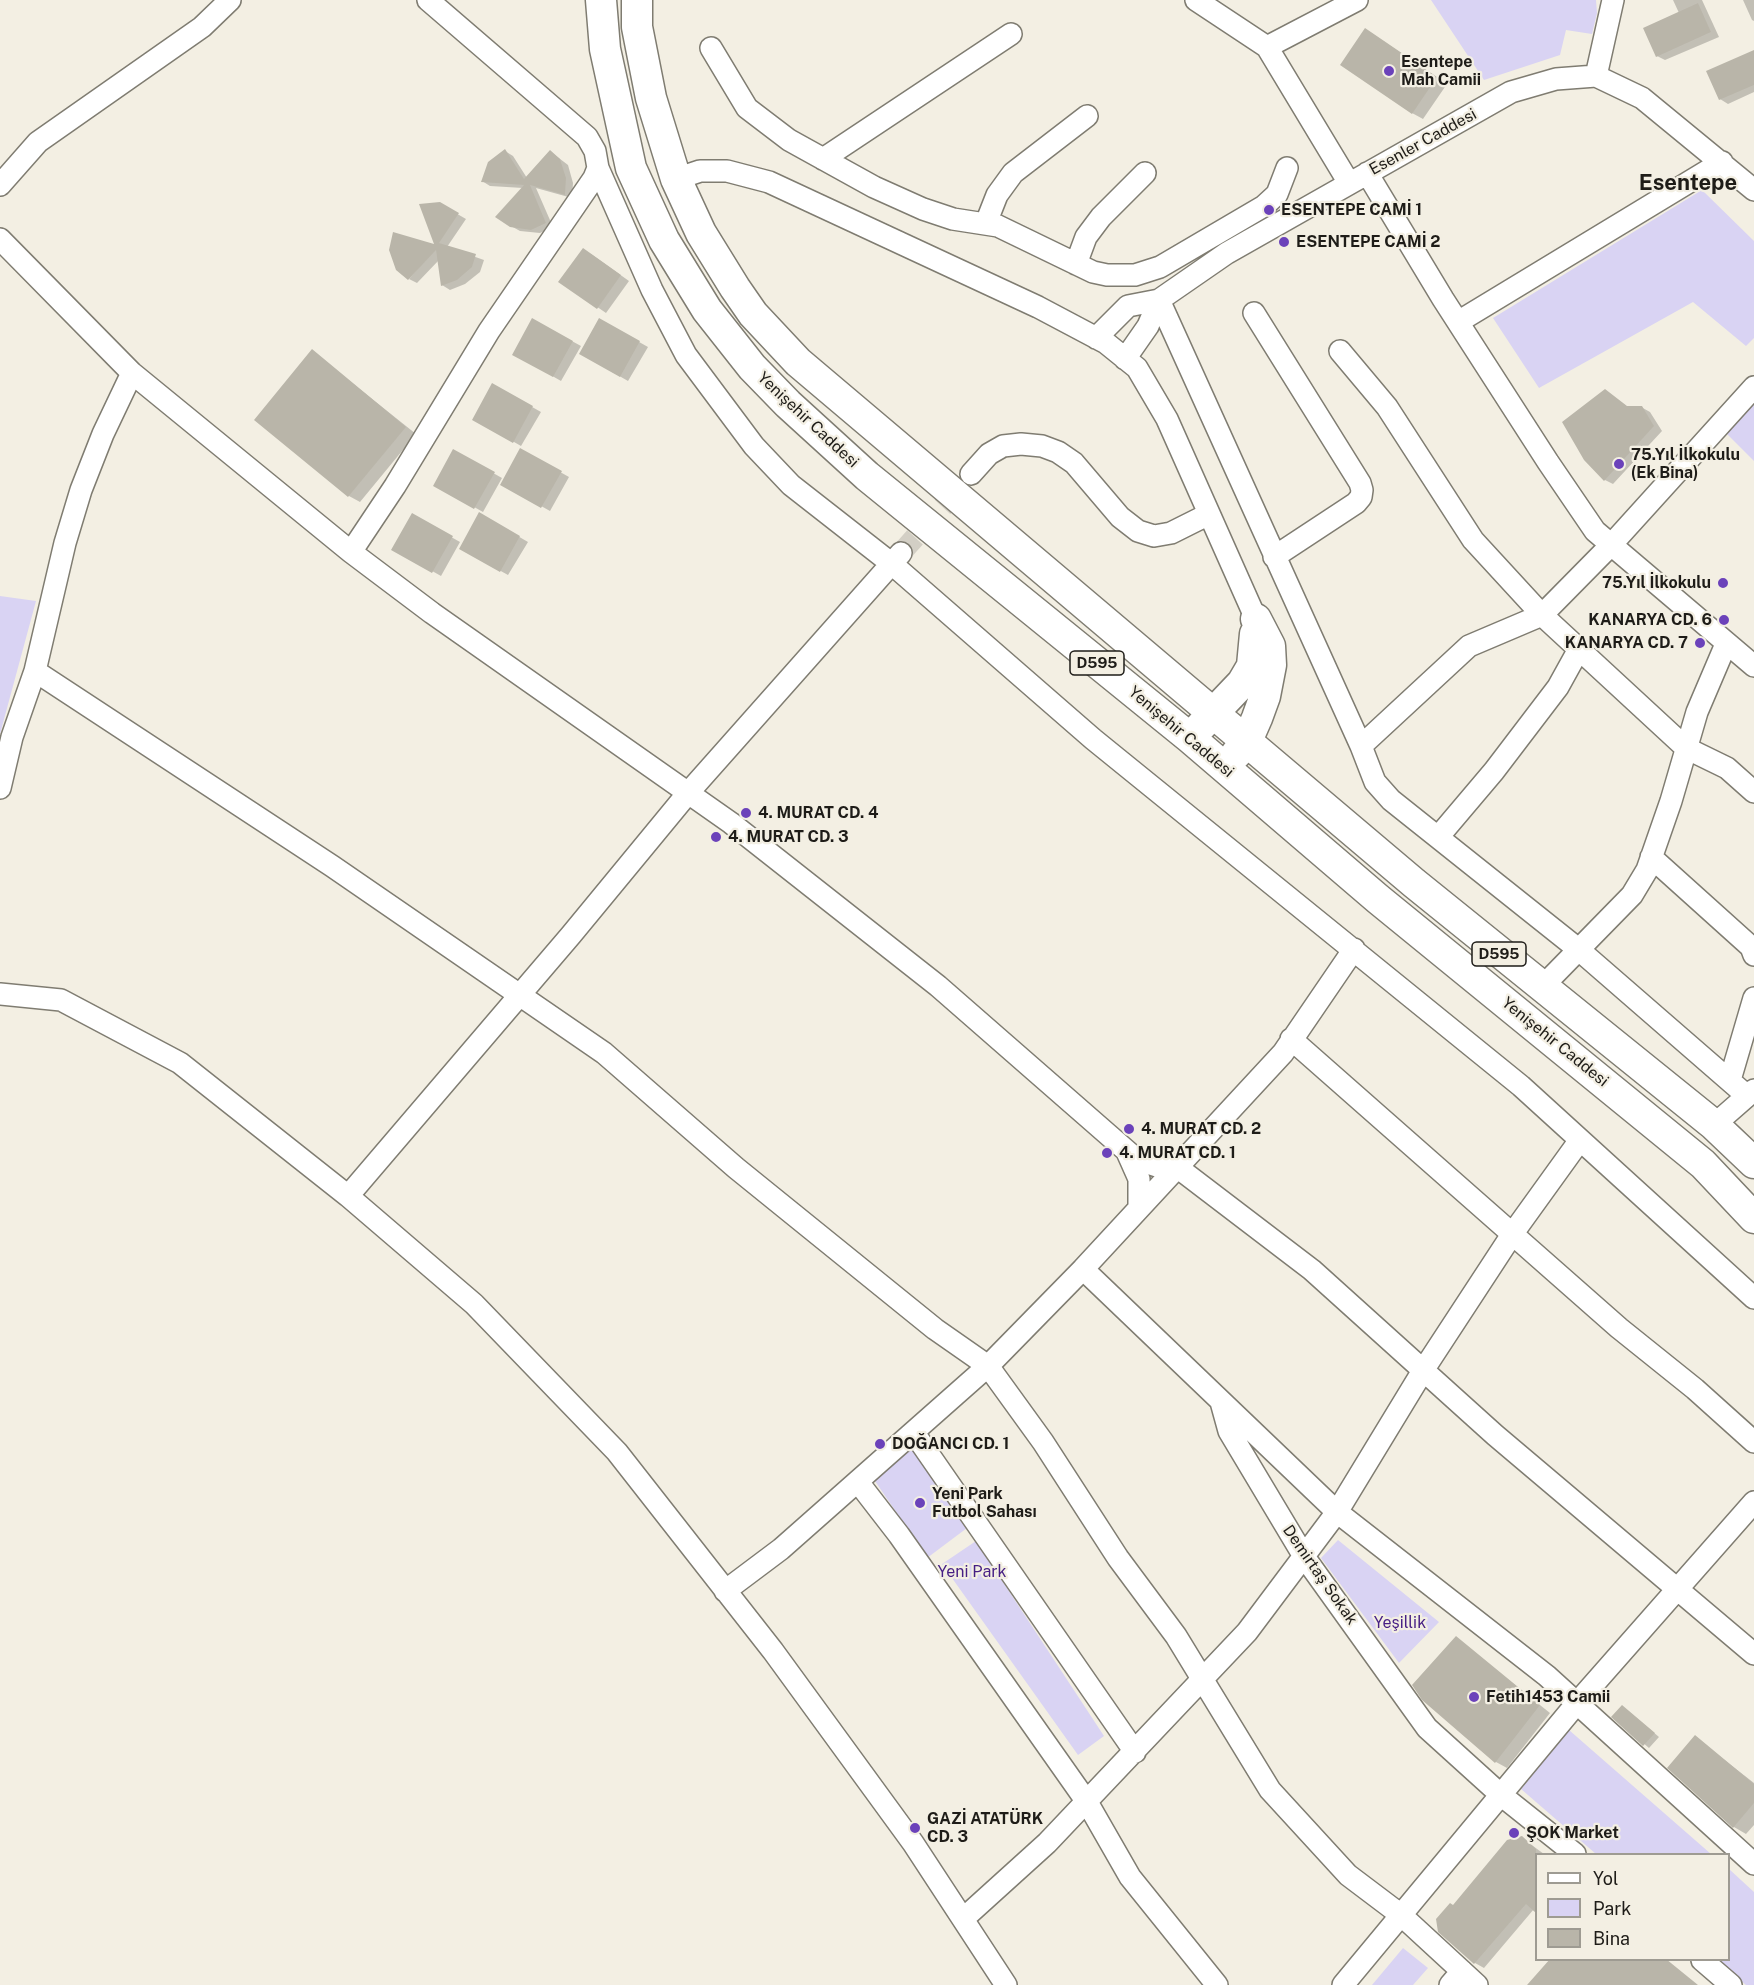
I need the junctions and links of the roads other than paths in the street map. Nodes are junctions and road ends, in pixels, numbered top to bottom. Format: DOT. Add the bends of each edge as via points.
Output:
graph roads {
  1 [pos="230,0"];
  2 [pos="428,0"];
  3 [pos="601,0"];
  4 [pos="637,0"];
  5 [pos="1196,0"];
  6 [pos="1357,0"];
  7 [pos="1613,0"];
  8 [pos="1011,34"];
  9 [pos="1267,47"];
  10 [pos="711,48"];
  11 [pos="1596,76"];
  12 [pos="1087,116"];
  13 [pos="38,142"];
  14 [pos="823,159"];
  15 [pos="0,162"];
  16 [pos="1722,162"];
  17 [pos="598,168"];
  18 [pos="1287,168"];
  19 [pos="1145,173"];
  20 [pos="1358,178"];
  21 [pos="676,179"];
  22 [pos="0,185"];
  23 [pos="1754,190"];
  24 [pos="986,223"];
  25 [pos="0,239"];
  26 [pos="1076,264"];
  27 [pos="1159,300"];
  28 [pos="1254,313"];
  29 [pos="1458,322"];
  30 [pos="1096,338"];
  31 [pos="1340,351"];
  32 [pos="1125,359"];
  33 [pos="132,373"];
  34 [pos="1754,387"];
  35 [pos="971,474"];
  36 [pos="1209,514"];
  37 [pos="1611,545"];
  38 [pos="351,552"];
  39 [pos="1274,557"];
  40 [pos="897,558"];
  41 [pos="1542,615"];
  42 [pos="1256,619"];
  43 [pos="1726,644"];
  44 [pos="1579,649"];
  45 [pos="1754,666"];
  46 [pos="35,671"];
  47 [pos="1214,712"];
  48 [pos="1190,738"];
  49 [pos="1247,741"];
  50 [pos="1362,746"];
  51 [pos="1686,748"];
  52 [pos="1225,768"];
  53 [pos="0,788"];
  54 [pos="1754,792"];
  55 [pos="688,793"];
  56 [pos="1439,836"];
  57 [pos="1651,857"];
  58 [pos="1354,949"];
  59 [pos="1578,949"];
  60 [pos="1754,955"];
  61 [pos="1542,987"];
  62 [pos="0,994"];
  63 [pos="520,994"];
  64 [pos="1754,998"];
  65 [pos="1291,1039"];
  66 [pos="1731,1080"];
  67 [pos="1750,1093"];
  68 [pos="1714,1125"];
  69 [pos="1580,1140"];
  70 [pos="1127,1152"];
  71 [pos="1754,1163"];
  72 [pos="1177,1167"];
  73 [pos="348,1196"];
  74 [pos="1139,1207"];
  75 [pos="1754,1218"];
  76 [pos="1513,1233"];
  77 [pos="1083,1269"];
  78 [pos="1754,1298"];
  79 [pos="988,1366"];
  80 [pos="1424,1369"];
  81 [pos="1221,1402"];
  82 [pos="914,1434"];
  83 [pos="1754,1442"];
  84 [pos="858,1482"];
  85 [pos="1754,1502"];
  86 [pos="1337,1512"];
  87 [pos="1305,1558"];
  88 [pos="1677,1587"];
  89 [pos="725,1591"];
  90 [pos="1754,1654"];
  91 [pos="1202,1681"];
  92 [pos="1577,1703"];
  93 [pos="1135,1752"];
  94 [pos="1501,1795"];
  95 [pos="1087,1802"];
  96 [pos="1574,1853"];
  97 [pos="1754,1864"];
  98 [pos="1401,1915"];
  99 [pos="963,1918"];
  100 [pos="1704,1961"];
  101 [pos="1463,1980"];
  102 [pos="1006,1985"];
  103 [pos="1217,1985"];
  104 [pos="1343,1985"];
  105 [pos="1731,1985"];
  1 -- 13 [label="street" via="202,27"];
  2 -- 17 [label="street" via="587,136"];
  3 -- 48 [label="highway, Yenişehir Caddesi / D595" via="605,49 631,168 664,240 707,310 752,367 867,476"];
  4 -- 21 [label="highway, Yenişehir Caddesi / D595" via="637,27 651,98"];
  5 -- 9 [label="street"];
  6 -- 9 [label="street"];
  7 -- 11 [label="street"];
  8 -- 14 [label="street"];
  9 -- 20 [label="street"];
  10 -- 14 [label="street" via="747,108 789,140"];
  11 -- 16 [label="street, Esenler Caddesi" via="1642,98"];
  11 -- 20 [label="street, Esenler Caddesi" via="1556,79 1511,92"];
  12 -- 24 [label="street" via="1012,173 997,195"];
  13 -- 15 [label="street"];
  13 -- 22 [label="street"];
  14 -- 24 [label="street" via="922,209 953,219"];
  16 -- 23 [label="street, Esenler Caddesi"];
  16 -- 29 [label="street"];
  17 -- 38 [label="street" via="489,331"];
  17 -- 40 [label="street" via="652,290 686,355 717,399 791,485"];
  18 -- 26 [label="street" via="1277,194 1264,206 1160,267 1122,276 1093,272"];
  19 -- 26 [label="street" via="1086,237"];
  20 -- 27 [label="street, Esenler Caddesi" via="1227,253"];
  20 -- 29 [label="street"];
  21 -- 30 [label="street" via="700,171 727,171 769,182 1038,306"];
  21 -- 47 [label="highway, Yenişehir Caddesi / D595" via="701,232 735,288 753,314 798,362"];
  24 -- 26 [label="street"];
  25 -- 33 [label="street"];
  27 -- 30 [label="street, Esenler Caddesi" via="1128,306"];
  27 -- 32 [label="street" via="1148,326"];
  27 -- 39 [label="street"];
  28 -- 39 [label="street" via="1362,490 1356,503"];
  29 -- 37 [label="street" via="1595,531"];
  30 -- 32 [label="street"];
  31 -- 41 [label="street" via="1386,407 1473,540"];
  32 -- 36 [label="street" via="1137,368 1167,419"];
  33 -- 38 [label="street"];
  33 -- 46 [label="street" via="81,490"];
  34 -- 37 [label="street"];
  35 -- 36 [label="street" via="988,454 1003,446 1042,446 1074,463 1120,517 1138,531 1154,536 1171,532"];
  36 -- 42 [label="street"];
  37 -- 41 [label="street"];
  37 -- 43 [label="street"];
  38 -- 55 [label="street"];
  39 -- 50 [label="street"];
  40 -- 55 [label="street"];
  40 -- 58 [label="street" via="1093,739"];
  41 -- 44 [label="street"];
  41 -- 50 [label="street" via="1469,646"];
  42 -- 47 [label="highway" via="1252,666 1242,683"];
  42 -- 49 [label="highway" via="1270,646 1271,664 1265,696"];
  43 -- 45 [label="street"];
  43 -- 51 [label="street" via="1708,682"];
  44 -- 51 [label="street"];
  44 -- 56 [label="street" via="1558,687"];
  46 -- 53 [label="street" via="12,737"];
  46 -- 63 [label="street"];
  47 -- 48 [label="highway"];
  47 -- 49 [label="highway, Yenişehir Caddesi / D595"];
  48 -- 52 [label="highway, Yenişehir Caddesi / D595"];
  49 -- 52 [label="highway"];
  49 -- 61 [label="highway, Yenişehir Caddesi / D595"];
  50 -- 56 [label="street" via="1375,782 1390,800"];
  51 -- 54 [label="street" via="1727,768"];
  51 -- 57 [label="street"];
  52 -- 75 [label="highway, Yenişehir Caddesi / D595" via="1378,899 1703,1164"];
  55 -- 63 [label="street"];
  55 -- 70 [label="street" via="938,986"];
  56 -- 59 [label="street"];
  57 -- 59 [label="street" via="1632,895"];
  57 -- 60 [label="street" via="1751,947"];
  58 -- 65 [label="street"];
  58 -- 69 [label="street" via="1521,1086"];
  59 -- 61 [label="street"];
  59 -- 66 [label="street"];
  61 -- 68 [label="highway, Yenişehir Caddesi / D595"];
  62 -- 73 [label="street" via="61,1000 180,1063"];
  63 -- 73 [label="street"];
  63 -- 79 [label="street" via="604,1053 735,1168 935,1329"];
  64 -- 66 [label="street"];
  65 -- 72 [label="street" via="1283,1053"];
  65 -- 76 [label="street"];
  66 -- 67 [label="street"];
  67 -- 68 [label="street"];
  68 -- 71 [label="highway, Yenişehir Caddesi / D595"];
  69 -- 76 [label="street"];
  69 -- 78 [label="street"];
  70 -- 72 [label="street" via="1157,1166"];
  70 -- 74 [label="street" via="1138,1179"];
  72 -- 74 [label="street"];
  72 -- 80 [label="street" via="1312,1270"];
  73 -- 89 [label="street" via="474,1304 609,1444"];
  74 -- 77 [label="street"];
  76 -- 80 [label="street"];
  76 -- 83 [label="street"];
  77 -- 79 [label="street"];
  77 -- 81 [label="street"];
  79 -- 82 [label="street"];
  79 -- 91 [label="street" via="1118,1558 1176,1636"];
  80 -- 86 [label="street"];
  80 -- 88 [label="street" via="1495,1435"];
  81 -- 86 [label="street"];
  81 -- 87 [label="street, Demirtaş Sokak" via="1229,1431"];
  82 -- 84 [label="street"];
  82 -- 93 [label="street"];
  84 -- 89 [label="street" via="781,1549"];
  84 -- 95 [label="street"];
  85 -- 88 [label="street"];
  86 -- 87 [label="street"];
  86 -- 92 [label="street" via="1470,1614"];
  87 -- 91 [label="street" via="1247,1632"];
  87 -- 94 [label="street, Demirtaş Sokak" via="1427,1728"];
  88 -- 90 [label="street"];
  88 -- 92 [label="street"];
  89 -- 99 [label="street" via="774,1651"];
  91 -- 93 [label="street"];
  91 -- 98 [label="street" via="1270,1790 1348,1875"];
  92 -- 94 [label="street"];
  92 -- 97 [label="street"];
  93 -- 95 [label="street"];
  94 -- 96 [label="street, Demirtaş Sokak"];
  94 -- 98 [label="street"];
  95 -- 99 [label="street"];
  95 -- 103 [label="street" via="1130,1877"];
  98 -- 101 [label="street"];
  98 -- 104 [label="street"];
  99 -- 102 [label="street"];
  100 -- 105 [label="street"];
}
